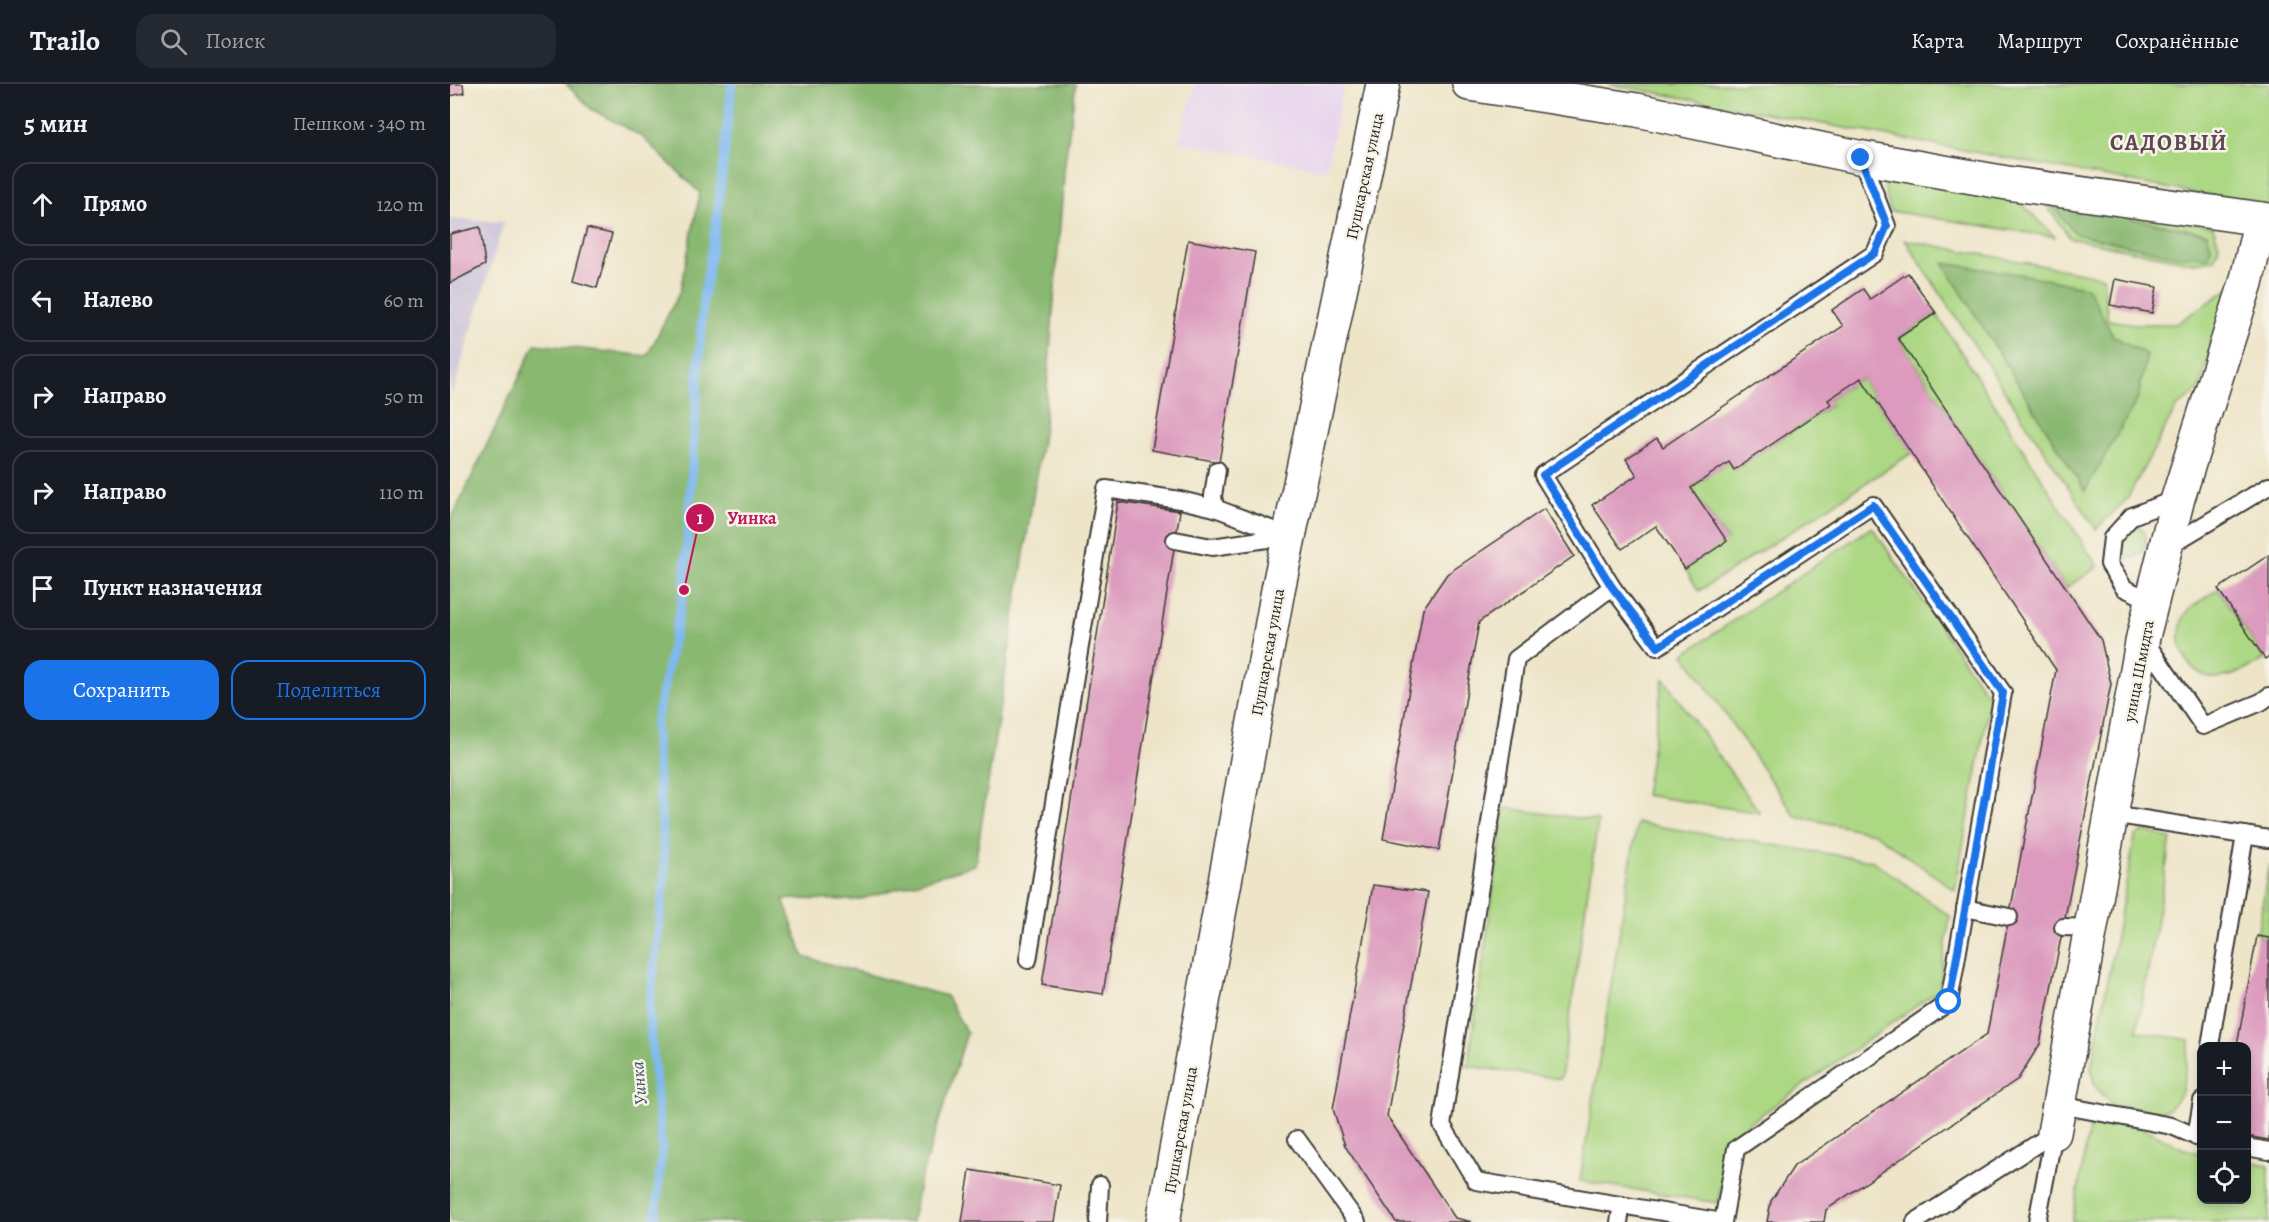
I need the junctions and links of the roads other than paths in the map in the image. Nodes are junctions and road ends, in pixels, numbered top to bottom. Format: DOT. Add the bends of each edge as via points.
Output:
graph roads {
  1 [pos="1383,84"];
  2 [pos="1468,84"];
  3 [pos="1861,158"];
  4 [pos="2265,219"];
  5 [pos="1217,470"];
  6 [pos="2269,486"];
  7 [pos="2178,498"];
  8 [pos="1215,508"];
  9 [pos="1289,536"];
  10 [pos="1175,540"];
  11 [pos="2165,548"];
  12 [pos="1612,587"];
  13 [pos="2152,601"];
  14 [pos="2143,637"];
  15 [pos="2269,696"];
  16 [pos="2112,814"];
  17 [pos="2245,835"];
  18 [pos="2269,839"];
  19 [pos="1965,908"];
  20 [pos="2009,916"];
  21 [pos="1028,960"];
  22 [pos="2211,1042"];
  23 [pos="2056,1119"];
  24 [pos="2197,1137"];
  25 [pos="1297,1139"];
  26 [pos="2251,1148"];
  27 [pos="2269,1151"];
  28 [pos="1101,1185"];
  29 [pos="1621,1214"];
  30 [pos="1098,1222"];
  31 [pos="1163,1222"];
  32 [pos="1357,1222"];
  33 [pos="1723,1222"];
  34 [pos="1915,1222"];
  35 [pos="2037,1222"];
  1 -- 9 [label="street, Пушкарская улица"];
  2 -- 3 [label="street" via="1637,110"];
  3 -- 4 [label="street"];
  3 -- 12 [label="lane" via="1887,226 1875,253 1543,475"];
  4 -- 7 [label="street, улица Шмидта"];
  5 -- 8 [label="lane"];
  6 -- 11 [label="lane"];
  7 -- 11 [label="street, улица Шмидта"];
  7 -- 13 [label="lane" via="2132,516 2112,538 2109,564 2124,588"];
  8 -- 9 [label="lane"];
  8 -- 21 [label="lane" via="1106,489"];
  9 -- 10 [label="lane" via="1212,546"];
  9 -- 31 [label="street, Пушкарская улица"];
  11 -- 13 [label="street, улица Шмидта"];
  12 -- 19 [label="lane" via="1658,647 1873,505 2003,693"];
  12 -- 29 [label="lane" via="1516,659 1442,1125 1476,1181"];
  13 -- 14 [label="street, улица Шмидта"];
  14 -- 15 [label="lane" via="2203,726"];
  14 -- 16 [label="street, улица Шмидта"];
  16 -- 17 [label="lane"];
  16 -- 23 [label="street, улица Шмидта" via="2077,927"];
  17 -- 18 [label="lane"];
  17 -- 22 [label="lane"];
  19 -- 20 [label="lane"];
  19 -- 33 [label="lane" via="1949,1002 1736,1149"];
  23 -- 24 [label="lane" via="2172,1126"];
  23 -- 34 [label="lane"];
  23 -- 35 [label="lane"];
  25 -- 32 [label="lane"];
  26 -- 27 [label="lane"];
  28 -- 30 [label="lane"];
  29 -- 33 [label="lane"];
}
